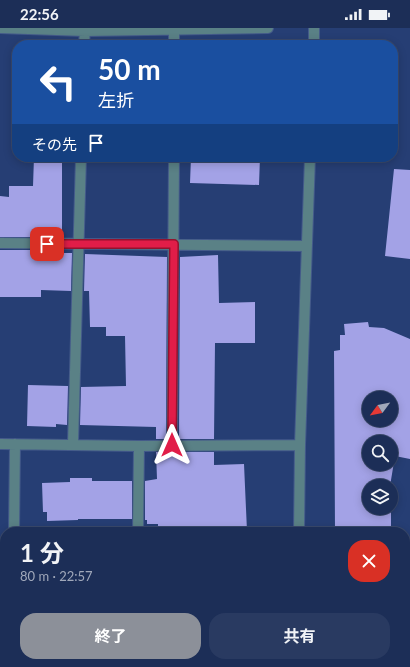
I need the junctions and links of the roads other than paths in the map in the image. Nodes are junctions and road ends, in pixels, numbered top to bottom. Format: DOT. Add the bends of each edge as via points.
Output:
graph roads {
  1 [pos="0,28"];
  2 [pos="268,28"];
  3 [pos="314,28"];
  4 [pos="85,29"];
  5 [pos="174,30"];
  6 [pos="84,40"];
  7 [pos="174,40"];
  8 [pos="314,40"];
  9 [pos="81,162"];
  10 [pos="174,162"];
  11 [pos="310,162"];
  12 [pos="0,244"];
  13 [pos="79,244"];
  14 [pos="174,244"];
  15 [pos="306,246"];
  16 [pos="0,444"];
  17 [pos="15,444"];
  18 [pos="73,444"];
  19 [pos="172,445"];
  20 [pos="300,445"];
  21 [pos="139,446"];
  22 [pos="14,527"];
  23 [pos="138,527"];
  24 [pos="299,527"];
  1 -- 4 [label="street"];
  2 -- 5 [label="street"];
  3 -- 8 [label="street"];
  4 -- 5 [label="street"];
  4 -- 6 [label="street"];
  5 -- 7 [label="street"];
  9 -- 13 [label="street"];
  10 -- 14 [label="street"];
  11 -- 15 [label="street"];
  12 -- 13 [label="street"];
  13 -- 14 [label="street"];
  13 -- 18 [label="street"];
  14 -- 15 [label="street"];
  14 -- 19 [label="street"];
  15 -- 20 [label="street"];
  16 -- 17 [label="street"];
  17 -- 18 [label="street"];
  17 -- 22 [label="street"];
  18 -- 21 [label="street"];
  19 -- 20 [label="street"];
  19 -- 21 [label="street"];
  20 -- 24 [label="street"];
  21 -- 23 [label="street"];
}
